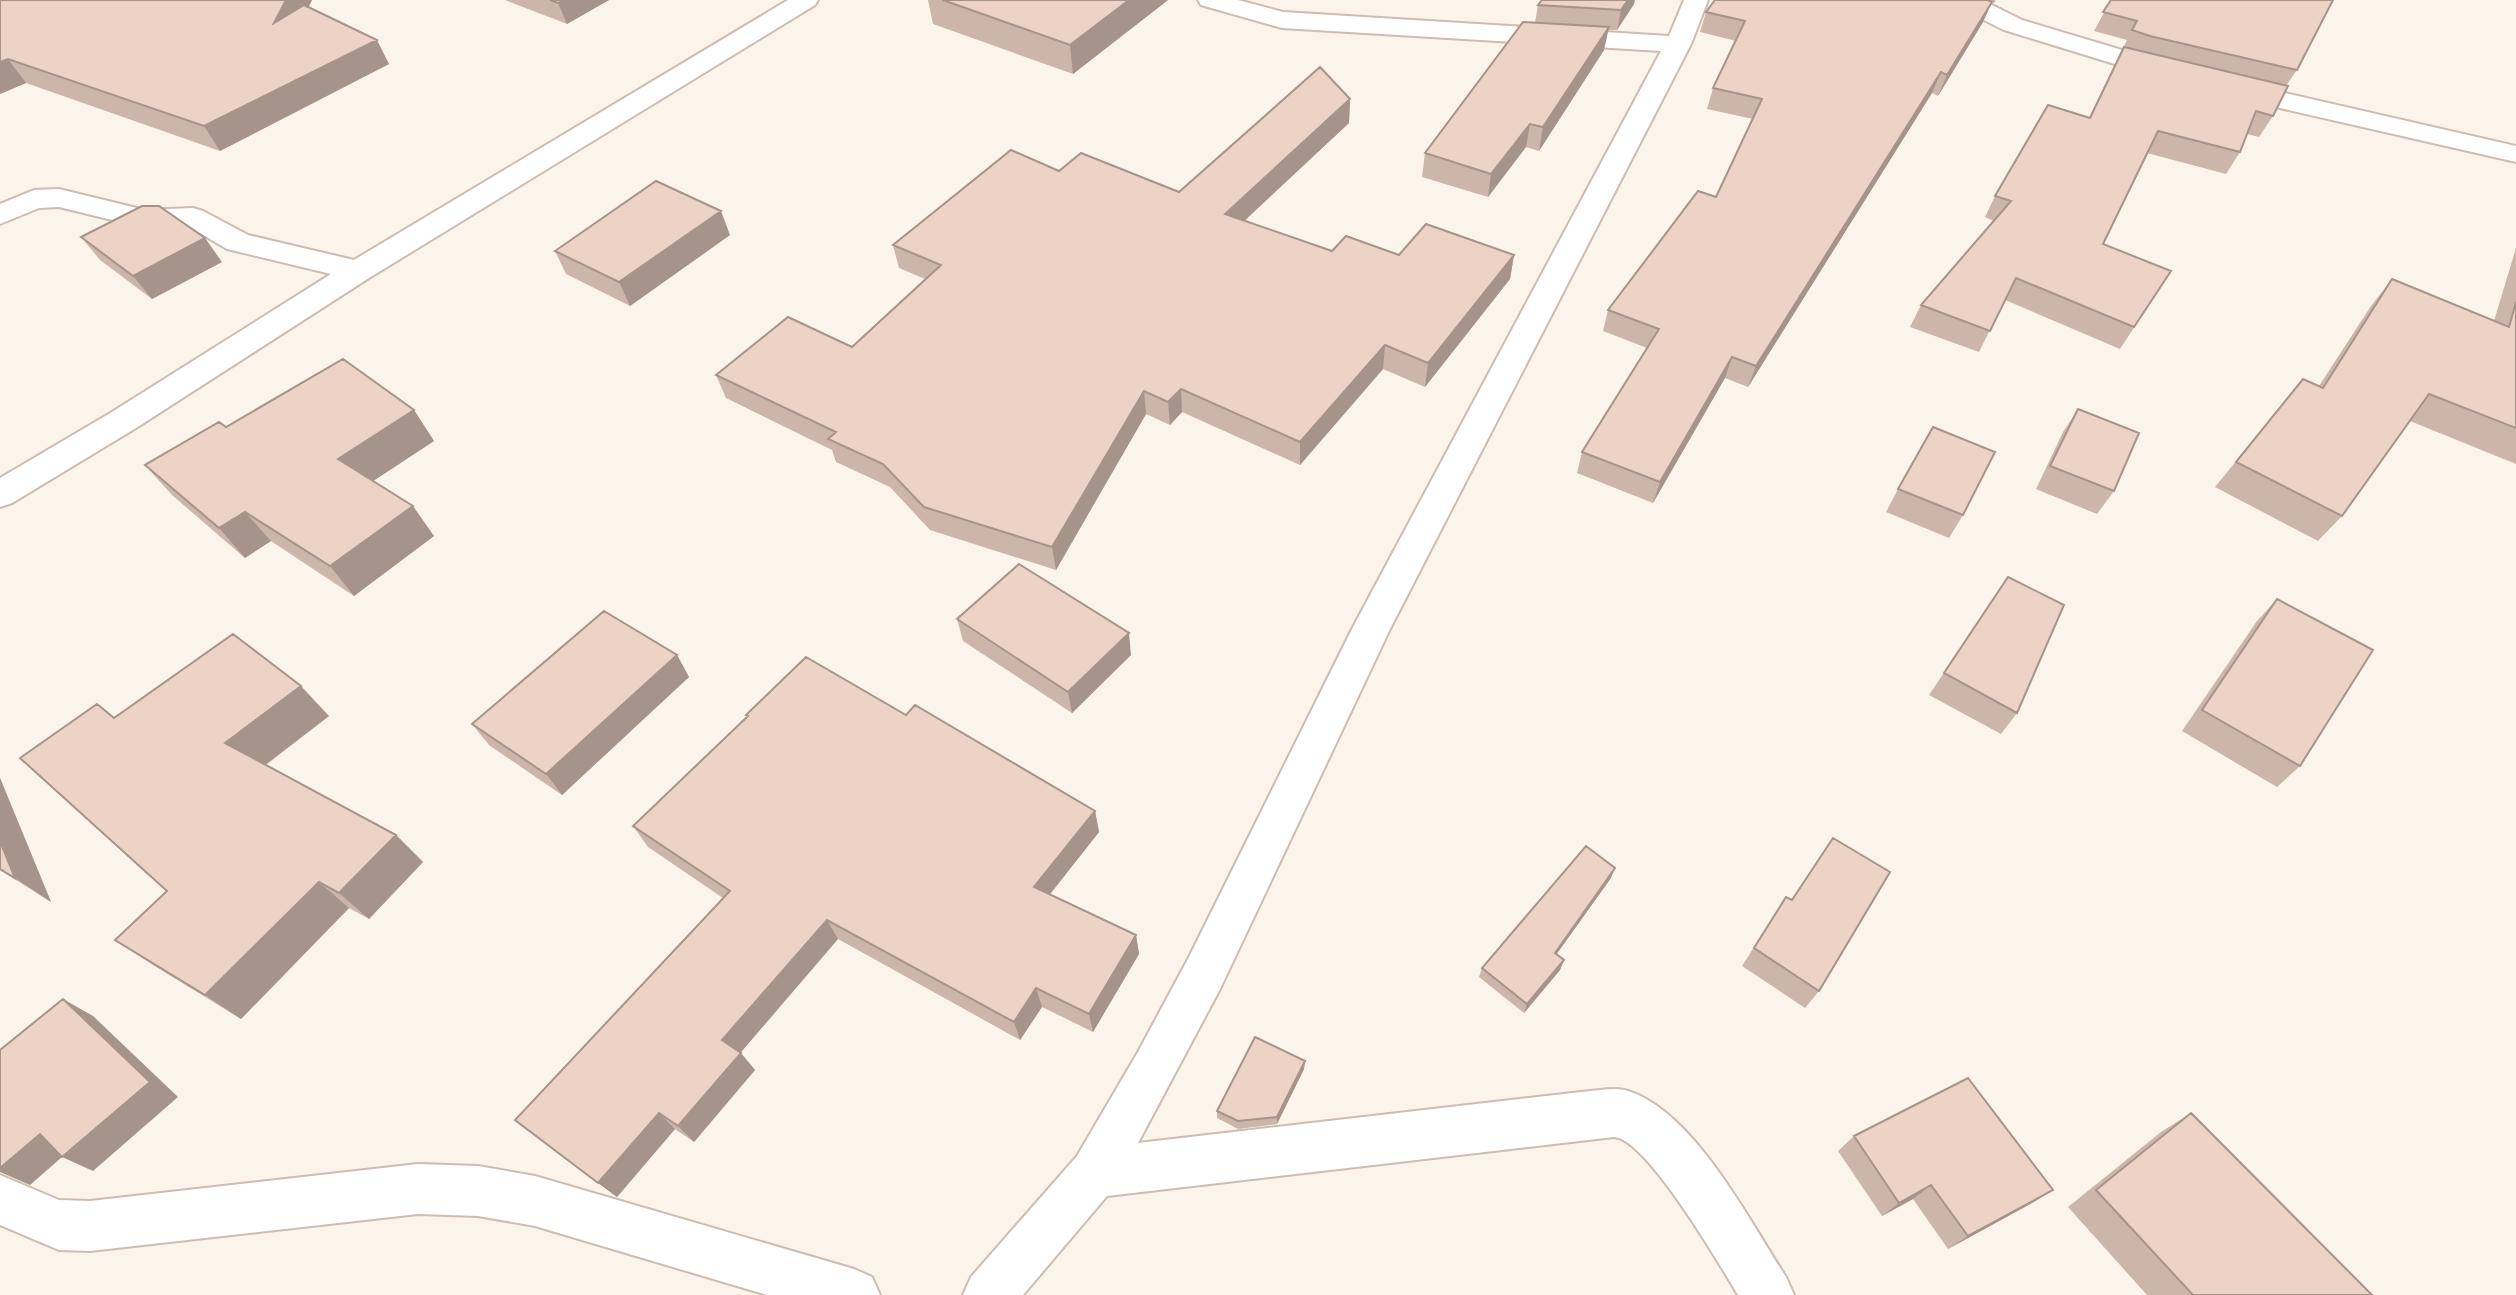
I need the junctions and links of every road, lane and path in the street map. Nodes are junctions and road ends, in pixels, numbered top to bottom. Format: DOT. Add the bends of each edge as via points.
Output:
graph roads {
  1 [pos="806,0"];
  2 [pos="1210,0"];
  3 [pos="1696,0"];
  4 [pos="1963,0"];
  5 [pos="1678,44"];
  6 [pos="2516,154"];
  7 [pos="0,215"];
  8 [pos="358,271"];
  9 [pos="0,494"];
  10 [pos="1094,1173"];
  11 [pos="0,1200"];
  12 [pos="853,1295"];
  13 [pos="989,1295"];
  14 [pos="1768,1295"];
  1 -- 8 [label="street"];
  2 -- 5 [label="street" via="1282,20"];
  3 -- 5 [label="street"];
  4 -- 6 [label="street" via="2039,34 2198,81"];
  5 -- 10 [label="street" via="1371,629 1192,997"];
  7 -- 8 [label="street" via="34,199 59,198 145,219 193,217 238,242"];
  8 -- 9 [label="street"];
  10 -- 13 [label="street"];
  10 -- 14 [label="street" via="1627,1114 1658,1135 1677,1157"];
  11 -- 12 [label="street" via="59,1225 90,1226 418,1189 478,1191 535,1201"];
}
